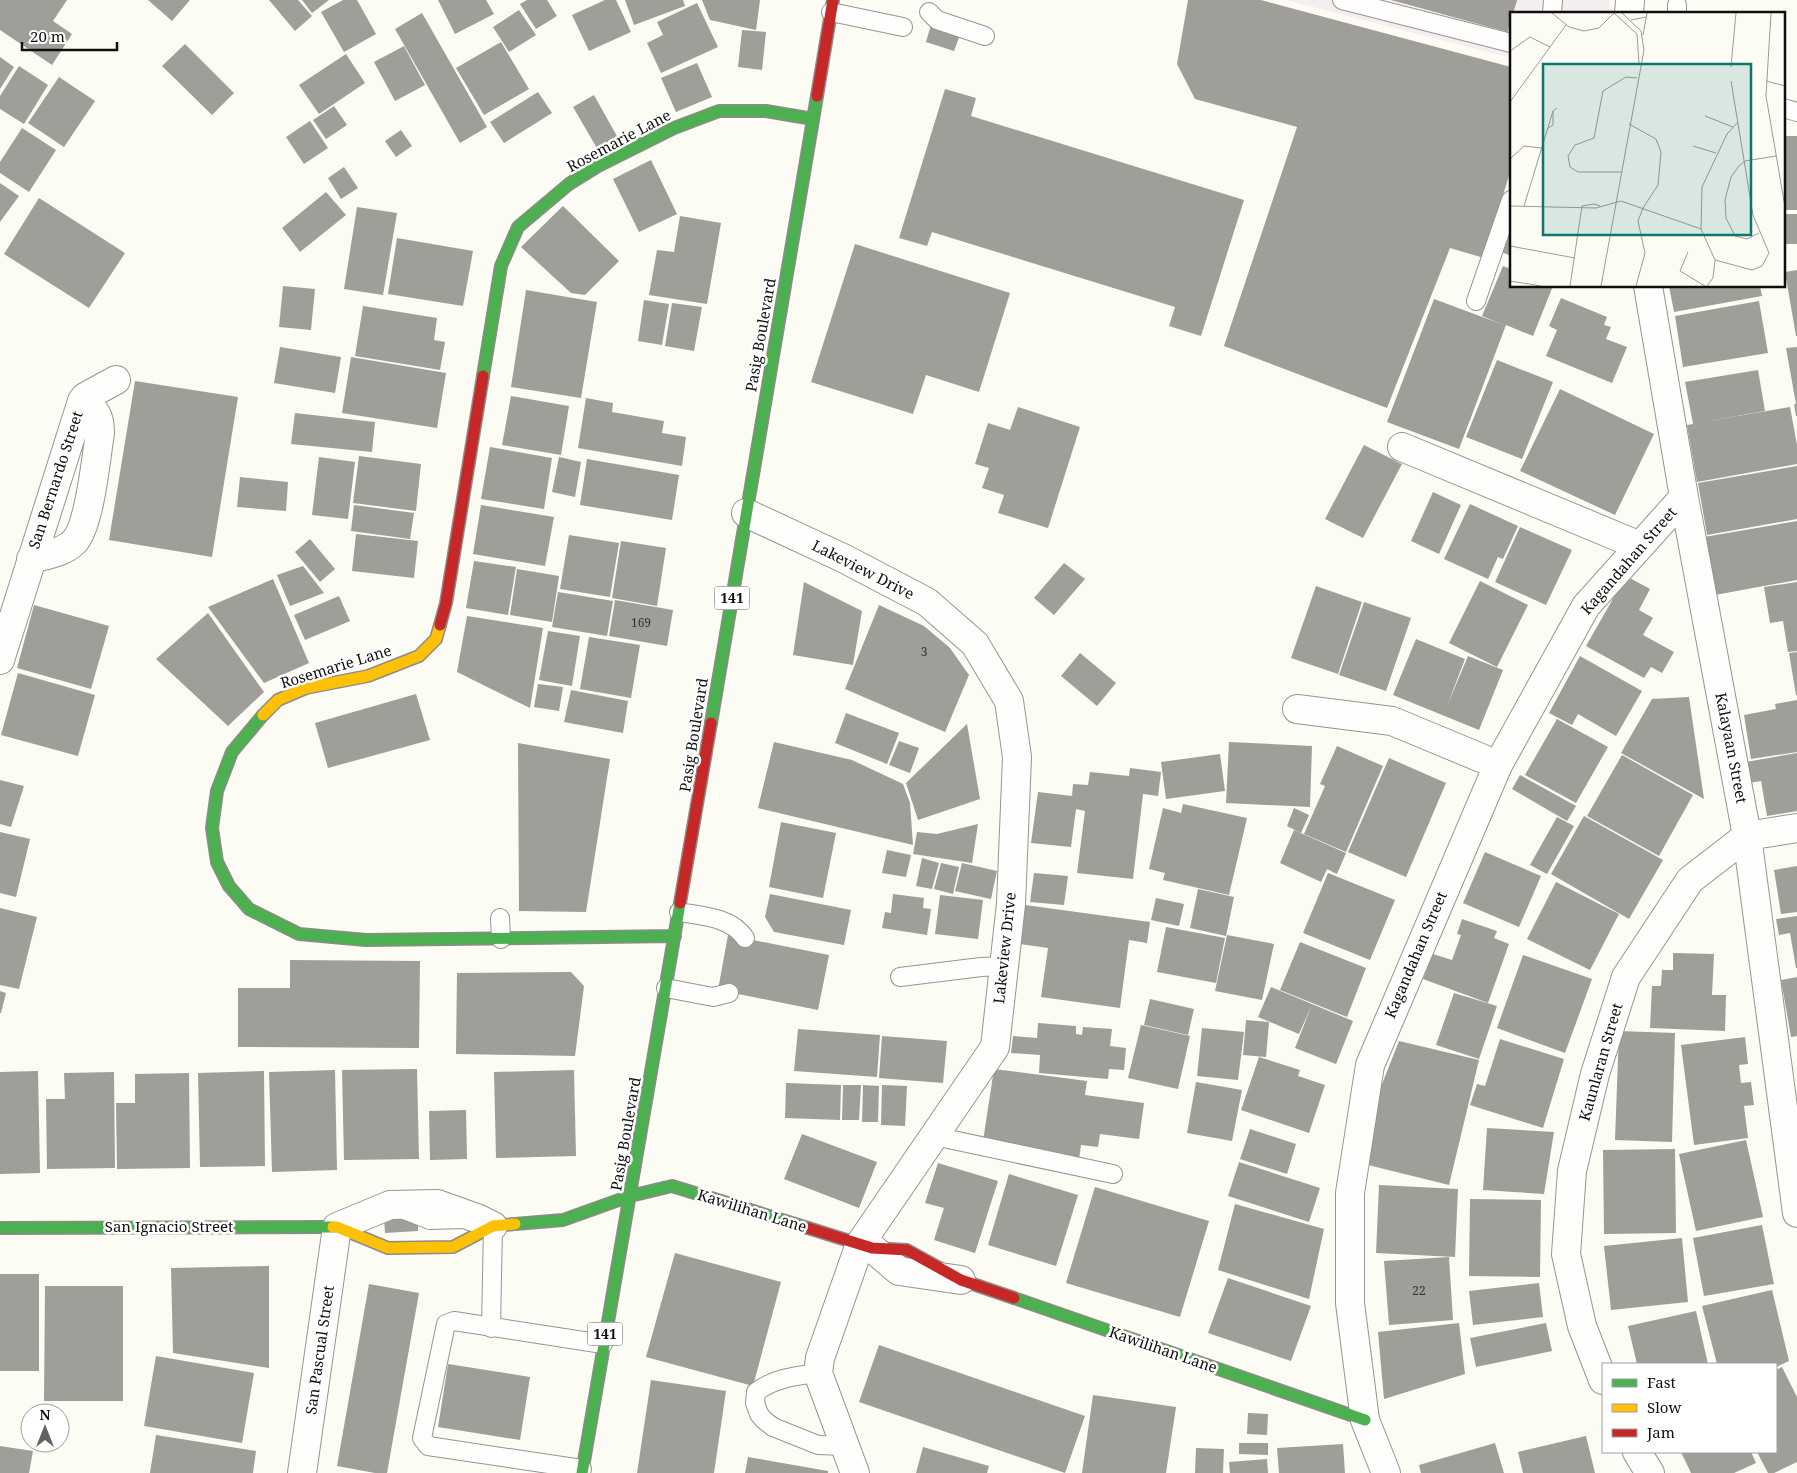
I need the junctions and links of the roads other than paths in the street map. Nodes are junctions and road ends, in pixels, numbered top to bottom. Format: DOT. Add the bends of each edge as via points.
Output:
graph roads {
  1 [pos="1342,0"];
  2 [pos="833,3"];
  3 [pos="929,12"];
  4 [pos="903,28"];
  5 [pos="985,36"];
  6 [pos="1510,43"];
  7 [pos="1784,108"];
  8 [pos="1797,112"];
  9 [pos="813,119"];
  10 [pos="1510,203"];
  11 [pos="1648,288"];
  12 [pos="1476,301"];
  13 [pos="116,380"];
  14 [pos="82,400"];
  15 [pos="1402,447"];
  16 [pos="1684,497"];
  17 [pos="746,513"];
  18 [pos="1640,546"];
  19 [pos="31,559"];
  20 [pos="0,660"];
  21 [pos="1297,709"];
  22 [pos="1498,765"];
  23 [pos="1797,828"];
  24 [pos="1747,836"];
  25 [pos="679,912"];
  26 [pos="500,918"];
  27 [pos="675,936"];
  28 [pos="745,938"];
  29 [pos="501,939"];
  30 [pos="1004,966"];
  31 [pos="900,977"];
  32 [pos="666,988"];
  33 [pos="730,993"];
  34 [pos="934,1136"];
  35 [pos="1113,1174"];
  36 [pos="630,1196"];
  37 [pos="1797,1213"];
  38 [pos="486,1223"];
  39 [pos="337,1227"];
  40 [pos="0,1228"];
  41 [pos="866,1246"];
  42 [pos="961,1280"];
  43 [pos="491,1328"];
  44 [pos="603,1344"];
  45 [pos="818,1373"];
  46 [pos="1602,1377"];
  47 [pos="1364,1420"];
  48 [pos="845,1446"];
  49 [pos="1638,1453"];
  50 [pos="582,1471"];
  51 [pos="302,1473"];
  52 [pos="855,1473"];
  53 [pos="1386,1473"];
  54 [pos="1650,1473"];
  1 -- 6 [label="lane"];
  2 -- 4 [label="lane"];
  2 -- 9 [label="street, Pasig Boulevard / 141"];
  3 -- 5 [label="lane" via="936,20"];
  7 -- 8 [label="lane"];
  9 -- 17 [label="street, Pasig Boulevard / 141"];
  9 -- 29 [label="street, Rosemarie Lane" via="766,111 719,111 674,128 598,166 569,184 518,227 501,266 446,603 436,639 419,656 368,676 306,688 278,700 232,752 217,791 212,828 217,862 229,886 249,909 300,934 366,940"];
  10 -- 12 [label="lane"];
  11 -- 16 [label="street, Kalayaan Street"];
  13 -- 14 [label="street, San Bernardo Street"];
  14 -- 19 [label="street, San Bernardo Street"];
  14 -- 19 [label="street, San Bernardo Street" via="97,413 100,433 82,529 68,547"];
  15 -- 18 [label="street"];
  16 -- 18 [label="street, Kagandahan Street"];
  16 -- 24 [label="street, Kalayaan Street"];
  17 -- 25 [label="street, Pasig Boulevard / 141"];
  17 -- 30 [label="street, Lakeview Drive" via="927,602 975,644 1009,701 1017,757 1011,904"];
  18 -- 22 [label="street, Kagandahan Street" via="1586,606"];
  19 -- 20 [label="street, San Bernardo Street"];
  21 -- 22 [label="street" via="1392,721"];
  22 -- 47 [label="street, Kagandahan Street" via="1370,1065 1350,1193 1350,1303"];
  23 -- 24 [label="street, Kaunlaran Street"];
  24 -- 37 [label="street, Kalayaan Street"];
  24 -- 46 [label="street, Kaunlaran Street" via="1690,880 1626,977 1595,1074 1572,1171 1566,1254 1582,1326"];
  25 -- 27 [label="street, Pasig Boulevard / 141"];
  25 -- 28 [label="lane" via="726,921"];
  26 -- 29 [label="lane"];
  27 -- 29 [label="street, Rosemarie Lane"];
  27 -- 32 [label="street, Pasig Boulevard / 141"];
  30 -- 31 [label="lane"];
  30 -- 34 [label="street, Lakeview Drive" via="995,1047"];
  32 -- 33 [label="lane" via="712,997"];
  32 -- 36 [label="street, Pasig Boulevard / 141"];
  34 -- 35 [label="lane"];
  34 -- 41 [label="street, Lakeview Drive"];
  36 -- 38 [label="street, San Ignacio Street" via="563,1220"];
  36 -- 41 [label="street, Kawilihan Lane" via="672,1186"];
  36 -- 44 [label="street, Pasig Boulevard / 141"];
  38 -- 39 [label="street, San Ignacio Street" via="437,1204 390,1205"];
  38 -- 39 [label="street, San Ignacio Street" via="453,1247 388,1248"];
  38 -- 43 [label="lane"];
  39 -- 40 [label="street, San Ignacio Street"];
  39 -- 51 [label="street, San Pascual Street"];
  41 -- 42 [label="street, Kawilihan Lane" via="899,1272"];
  41 -- 45 [label="street, Lakeview Drive" via="820,1358"];
  42 -- 47 [label="street, Kawilihan Lane"];
  43 -- 44 [label="lane"];
  43 -- 50 [label="lane" via="454,1322 446,1324 422,1438 428,1446"];
  44 -- 50 [label="street, Pasig Boulevard / 141"];
  45 -- 48 [label="street"];
  45 -- 48 [label="lane" via="765,1385 756,1392 755,1403 772,1427 818,1445"];
  47 -- 53 [label="street, Kagandahan Street"];
  48 -- 52 [label="street"];
  49 -- 54 [label="street"];
}
